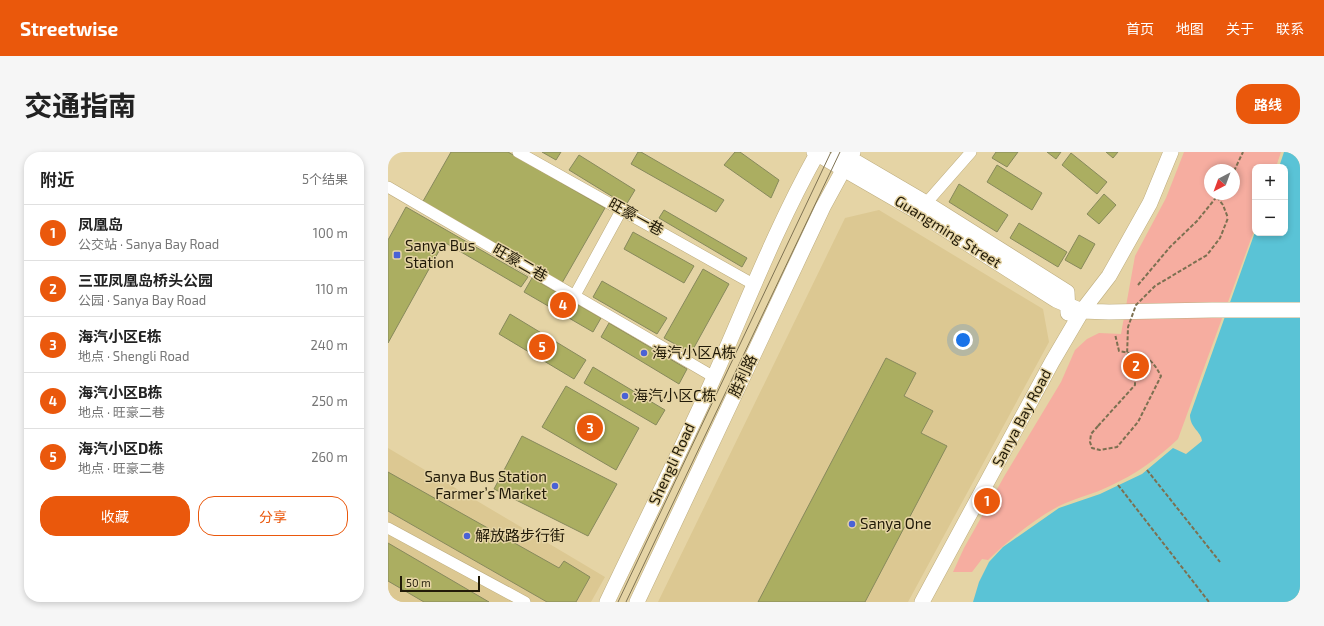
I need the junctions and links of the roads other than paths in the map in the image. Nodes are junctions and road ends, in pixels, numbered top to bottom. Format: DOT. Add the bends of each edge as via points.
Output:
graph roads {
  1 [pos="518,152"];
  2 [pos="971,152"];
  3 [pos="1171,152"];
  4 [pos="817,153"];
  5 [pos="846,158"];
  6 [pos="388,187"];
  7 [pos="922,208"];
  8 [pos="622,209"];
  9 [pos="753,284"];
  10 [pos="575,295"];
  11 [pos="1068,299"];
  12 [pos="1300,310"];
  13 [pos="1082,311"];
  14 [pos="1066,338"];
  15 [pos="714,377"];
  16 [pos="388,528"];
  17 [pos="525,602"];
  18 [pos="607,602"];
  19 [pos="637,602"];
  20 [pos="922,602"];
  1 -- 8 [label="street, 旺豪一巷"];
  2 -- 7 [label="street"];
  3 -- 13 [label="main road" via="1146,210 1109,276"];
  4 -- 5 [label="main road, Guangming Street"];
  4 -- 9 [label="main road, Shengli Road"];
  5 -- 7 [label="main road, Guangming Street"];
  5 -- 19 [label="main road, 胜利路"];
  6 -- 10 [label="street, 旺豪二巷"];
  7 -- 11 [label="main road, Guangming Street"];
  8 -- 9 [label="street, 旺豪一巷"];
  8 -- 10 [label="street"];
  9 -- 15 [label="main road, Shengli Road"];
  10 -- 15 [label="street, 旺豪二巷"];
  11 -- 13 [label="main road, Guangming Street"];
  11 -- 14 [label="main road, Sanya Bay Road"];
  12 -- 13 [label="main road, Guangming Street"];
  13 -- 14 [label="main road"];
  14 -- 20 [label="main road, Sanya Bay Road"];
  15 -- 18 [label="main road, Shengli Road"];
  16 -- 17 [label="street"];
}
